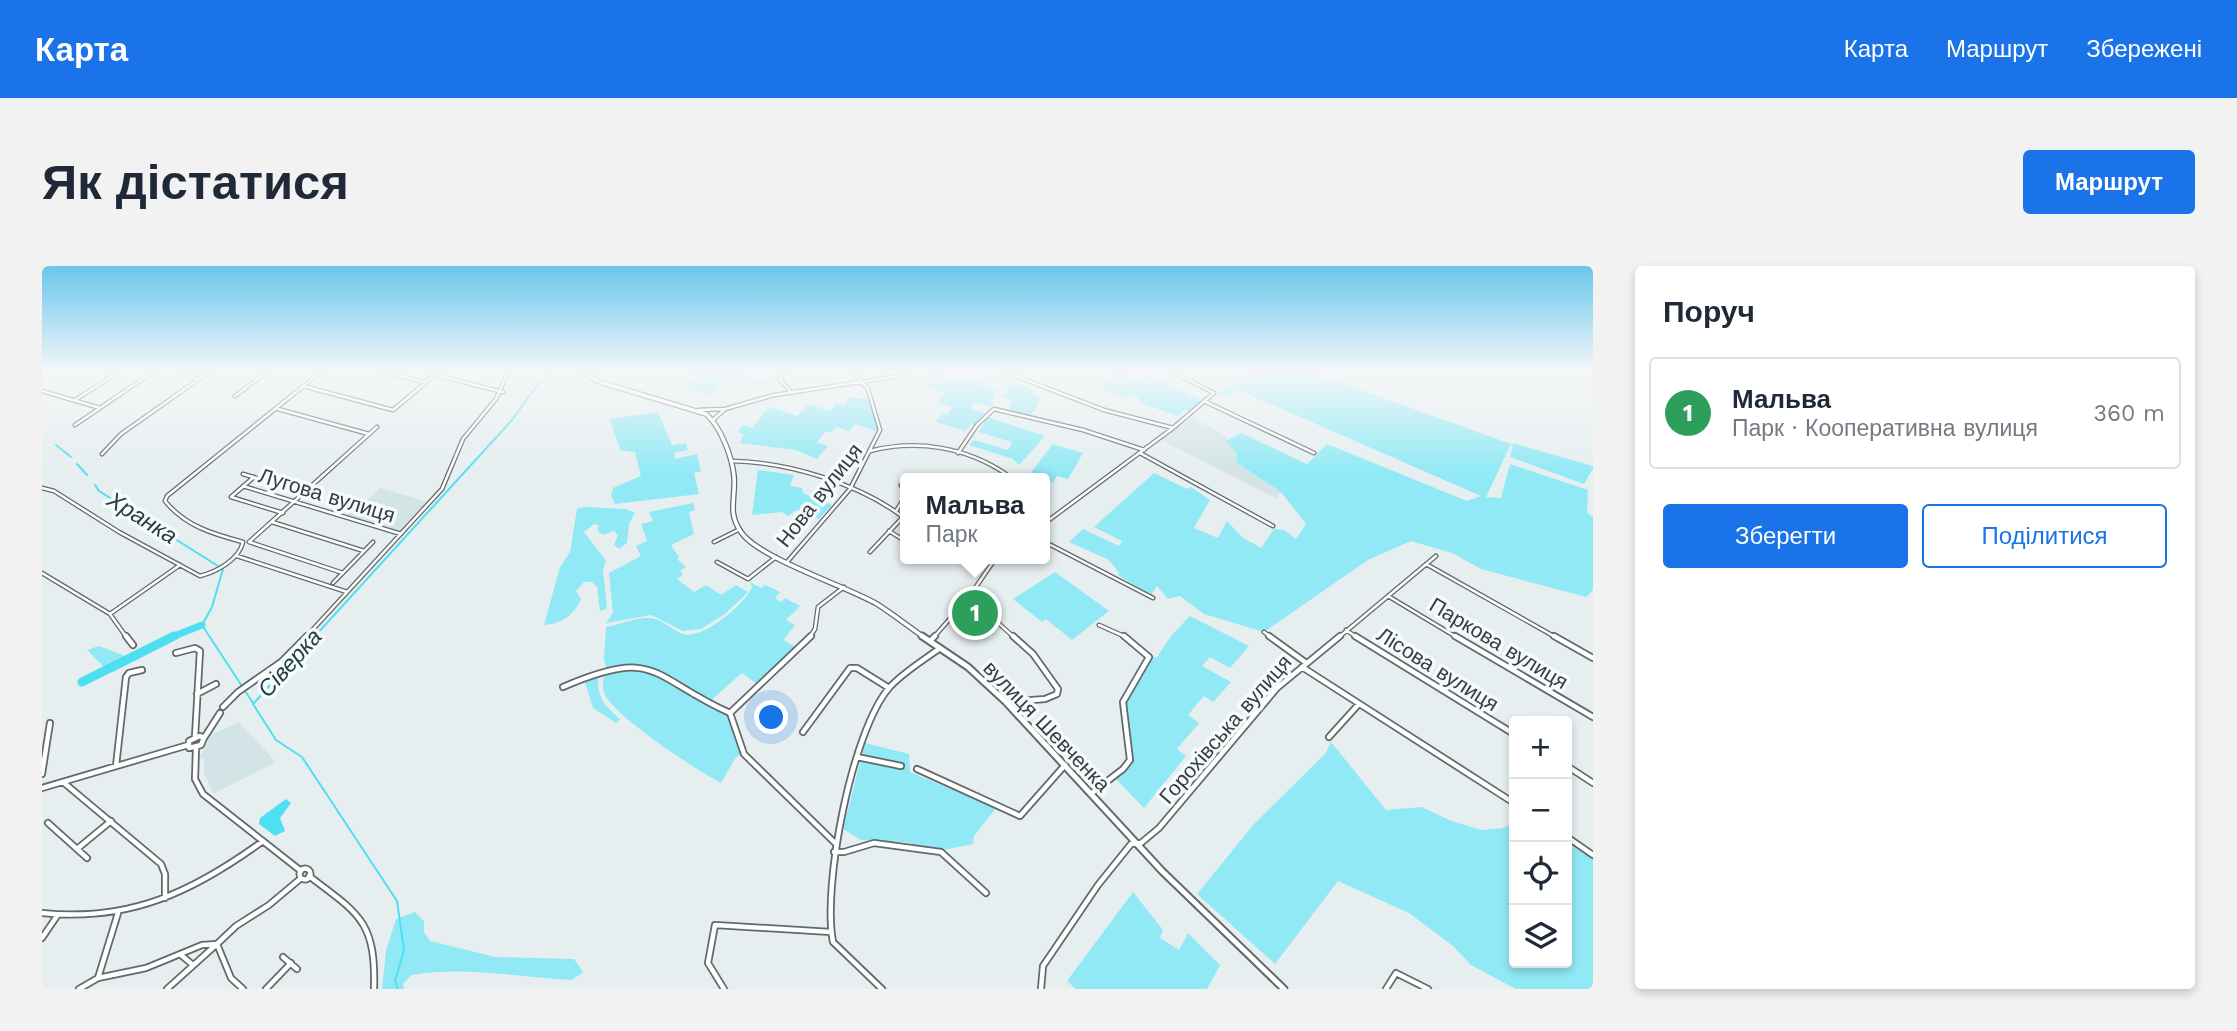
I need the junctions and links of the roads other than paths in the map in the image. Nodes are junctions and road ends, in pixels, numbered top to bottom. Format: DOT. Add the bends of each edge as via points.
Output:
graph roads {
  1 [pos="93,406"];
  2 [pos="103,406"];
  3 [pos="161,406"];
  4 [pos="278,406"];
  5 [pos="377,406"];
  6 [pos="398,406"];
  7 [pos="491,406"];
  8 [pos="683,406"];
  9 [pos="739,406"];
  10 [pos="872,406"];
  11 [pos="1093,406"];
  12 [pos="1201,406"];
  13 [pos="1214,406"];
  14 [pos="100,408"];
  15 [pos="278,409"];
  16 [pos="725,409"];
  17 [pos="698,410"];
  18 [pos="713,420"];
  19 [pos="75,425"];
  20 [pos="377,427"];
  21 [pos="1173,428"];
  22 [pos="369,434"];
  23 [pos="873,443"];
  24 [pos="882,447"];
  25 [pos="1144,450"];
  26 [pos="870,451"];
  27 [pos="958,453"];
  28 [pos="1140,453"];
  29 [pos="1314,453"];
  30 [pos="102,454"];
  31 [pos="731,461"];
  32 [pos="1005,473"];
  33 [pos="243,474"];
  34 [pos="254,477"];
  35 [pos="243,486"];
  36 [pos="850,489"];
  37 [pos="42,490"];
  38 [pos="305,492"];
  39 [pos="294,502"];
  40 [pos="900,504"];
  41 [pos="896,511"];
  42 [pos="283,513"];
  43 [pos="900,514"];
  44 [pos="1050,520"];
  45 [pos="900,521"];
  46 [pos="272,522"];
  47 [pos="1273,526"];
  48 [pos="738,530"];
  49 [pos="889,531"];
  50 [pos="401,534"];
  51 [pos="900,538"];
  52 [pos="373,542"];
  53 [pos="714,542"];
  54 [pos="1050,545"];
  55 [pos="364,551"];
  56 [pos="870,552"];
  57 [pos="237,556"];
  58 [pos="1436,556"];
  59 [pos="776,557"];
  60 [pos="717,562"];
  61 [pos="787,562"];
  62 [pos="992,564"];
  63 [pos="1426,564"];
  64 [pos="180,565"];
  65 [pos="42,573"];
  66 [pos="342,573"];
  67 [pos="333,583"];
  68 [pos="844,587"];
  69 [pos="347,592"];
  70 [pos="1388,596"];
  71 [pos="969,597"];
  72 [pos="1153,598"];
  73 [pos="110,614"];
  74 [pos="1099,625"];
  75 [pos="1346,630"];
  76 [pos="1264,632"];
  77 [pos="931,640"];
  78 [pos="133,645"];
  79 [pos="941,648"];
  80 [pos="176,653"];
  81 [pos="1593,658"];
  82 [pos="1303,665"];
  83 [pos="142,670"];
  84 [pos="216,684"];
  85 [pos="563,687"];
  86 [pos="890,688"];
  87 [pos="197,694"];
  88 [pos="1006,702"];
  89 [pos="1358,705"];
  90 [pos="223,707"];
  91 [pos="730,712"];
  92 [pos="220,713"];
  93 [pos="1593,717"];
  94 [pos="50,723"];
  95 [pos="1509,731"];
  96 [pos="803,732"];
  97 [pos="195,737"];
  98 [pos="1329,737"];
  99 [pos="204,738"];
  100 [pos="188,745"];
  101 [pos="196,748"];
  102 [pos="857,757"];
  103 [pos="1065,765"];
  104 [pos="116,766"];
  105 [pos="901,766"];
  106 [pos="917,769"];
  107 [pos="1572,769"];
  108 [pos="42,774"];
  109 [pos="63,782"];
  110 [pos="1593,782"];
  111 [pos="42,788"];
  112 [pos="1092,793"];
  113 [pos="1509,800"];
  114 [pos="111,821"];
  115 [pos="48,823"];
  116 [pos="263,841"];
  117 [pos="1572,841"];
  118 [pos="835,843"];
  119 [pos="1136,843"];
  120 [pos="77,849"];
  121 [pos="834,852"];
  122 [pos="1593,855"];
  123 [pos="87,858"];
  124 [pos="301,871"];
  125 [pos="309,876"];
  126 [pos="300,879"];
  127 [pos="986,893"];
  128 [pos="165,898"];
  129 [pos="118,912"];
  130 [pos="42,913"];
  131 [pos="57,916"];
  132 [pos="831,932"];
  133 [pos="42,937"];
  134 [pos="217,944"];
  135 [pos="181,955"];
  136 [pos="283,957"];
  137 [pos="291,963"];
  138 [pos="192,965"];
  139 [pos="297,969"];
  140 [pos="98,978"];
  141 [pos="79,989"];
  142 [pos="167,989"];
  143 [pos="243,989"];
  144 [pos="266,989"];
  145 [pos="374,989"];
  146 [pos="724,989"];
  147 [pos="882,989"];
  148 [pos="1041,989"];
  149 [pos="1284,989"];
  150 [pos="1386,989"];
  151 [pos="1428,989"];
  1 -- 14 [label="street"];
  2 -- 14 [label="street"];
  3 -- 30 [label="street"];
  4 -- 57 [label="street" via="165,501 187,522 243,542"];
  5 -- 6 [label="street" via="393,410"];
  7 -- 50 [label="street" via="465,436 447,482"];
  8 -- 17 [label="street"];
  9 -- 16 [label="street"];
  10 -- 23 [label="street" via="880,430"];
  11 -- 21 [label="street"];
  12 -- 21 [label="street"];
  13 -- 29 [label="street"];
  14 -- 19 [label="street"];
  15 -- 22 [label="street"];
  16 -- 17 [label="street"];
  16 -- 18 [label="street"];
  17 -- 18 [label="street"];
  18 -- 31 [label="street"];
  20 -- 22 [label="street"];
  21 -- 25 [label="street"];
  22 -- 38 [label="street"];
  23 -- 24 [label="street"];
  23 -- 26 [label="street"];
  24 -- 26 [label="street, Нова вулиця"];
  24 -- 27 [label="street, Нова вулиця" via="917,443"];
  25 -- 27 [label="street" via="993,409"];
  25 -- 28 [label="street"];
  26 -- 36 [label="street, Нова вулиця"];
  27 -- 32 [label="street, Нова вулиця"];
  28 -- 44 [label="street"];
  28 -- 47 [label="street"];
  31 -- 36 [label="street" via="759,460 797,467"];
  31 -- 48 [label="street" via="730,511"];
  33 -- 34 [label="street"];
  34 -- 35 [label="street"];
  34 -- 38 [label="street"];
  35 -- 39 [label="street, Лугова вулиця"];
  35 -- 42 [label="street" via="231,497"];
  36 -- 41 [label="street"];
  36 -- 61 [label="street, Нова вулиця"];
  37 -- 64 [label="street" via="54,491"];
  38 -- 39 [label="street"];
  39 -- 42 [label="street"];
  39 -- 50 [label="street, Лугова вулиця"];
  40 -- 41 [label="street"];
  41 -- 43 [label="street"];
  42 -- 46 [label="street"];
  45 -- 49 [label="street"];
  46 -- 55 [label="street"];
  46 -- 66 [label="street" via="249,542"];
  48 -- 53 [label="street"];
  48 -- 59 [label="street, вулиця Шевченка"];
  49 -- 51 [label="street"];
  49 -- 56 [label="street"];
  50 -- 69 [label="street"];
  52 -- 55 [label="street"];
  54 -- 72 [label="street"];
  55 -- 66 [label="street"];
  57 -- 64 [label="street" via="208,575"];
  57 -- 69 [label="street"];
  58 -- 63 [label="street, Горохівська вулиця"];
  59 -- 60 [label="street" via="748,579"];
  59 -- 61 [label="street, вулиця Шевченка"];
  61 -- 68 [label="street, вулиця Шевченка"];
  62 -- 71 [label="street"];
  63 -- 70 [label="street, Горохівська вулиця"];
  63 -- 81 [label="street"];
  64 -- 73 [label="street"];
  65 -- 73 [label="street"];
  66 -- 67 [label="street"];
  68 -- 77 [label="street, вулиця Шевченка"];
  68 -- 91 [label="street" via="818,607 812,635"];
  69 -- 90 [label="street" via="289,655"];
  70 -- 75 [label="street, Горохівська вулиця"];
  70 -- 93 [label="street, Паркова вулиця"];
  71 -- 77 [label="street"];
  71 -- 88 [label="street" via="1033,654 1058,689 1045,701"];
  73 -- 78 [label="street"];
  74 -- 112 [label="street" via="1129,638 1149,657 1123,702 1129,760"];
  75 -- 82 [label="street, Горохівська вулиця"];
  75 -- 95 [label="street, Лісова вулиця"];
  76 -- 82 [label="street"];
  77 -- 79 [label="street, вулиця Шевченка"];
  79 -- 86 [label="street"];
  79 -- 88 [label="street, вулиця Шевченка"];
  80 -- 87 [label="street" via="198,649"];
  82 -- 89 [label="street"];
  82 -- 119 [label="street, Горохівська вулиця" via="1277,688 1159,828"];
  83 -- 104 [label="street" via="126,677"];
  84 -- 87 [label="street"];
  85 -- 91 [label="street" via="607,670 643,668"];
  86 -- 96 [label="street" via="850,668"];
  86 -- 102 [label="street" via="862,737"];
  87 -- 97 [label="street"];
  88 -- 103 [label="street, вулиця Шевченка"];
  89 -- 98 [label="street"];
  89 -- 113 [label="street"];
  91 -- 118 [label="street" via="744,754"];
  92 -- 99 [label="street"];
  94 -- 108 [label="street"];
  97 -- 99 [label="street"];
  97 -- 100 [label="street"];
  99 -- 101 [label="street"];
  100 -- 101 [label="street"];
  100 -- 104 [label="street"];
  101 -- 116 [label="street" via="194,769 203,794"];
  102 -- 105 [label="street"];
  102 -- 118 [label="street"];
  103 -- 106 [label="street" via="1020,816"];
  103 -- 112 [label="street, вулиця Шевченка"];
  104 -- 109 [label="street"];
  107 -- 110 [label="street"];
  109 -- 111 [label="street"];
  109 -- 114 [label="street"];
  112 -- 119 [label="street, вулиця Шевченка"];
  114 -- 120 [label="street"];
  114 -- 128 [label="street" via="162,864"];
  115 -- 120 [label="street"];
  116 -- 124 [label="street"];
  116 -- 128 [label="street" via="223,870"];
  117 -- 122 [label="street"];
  118 -- 121 [label="street"];
  119 -- 148 [label="street, Горохівська вулиця" via="1118,858 1065,931 1043,966"];
  119 -- 149 [label="street, вулиця Шевченка"];
  120 -- 123 [label="street"];
  121 -- 127 [label="street" via="874,843 941,852"];
  121 -- 132 [label="street"];
  124 -- 125 [label="street" via="310,869"];
  124 -- 126 [label="street"];
  125 -- 126 [label="street"];
  125 -- 145 [label="street" via="363,918 377,955"];
  126 -- 134 [label="street"];
  128 -- 129 [label="street"];
  129 -- 131 [label="street"];
  129 -- 140 [label="street"];
  130 -- 131 [label="street"];
  131 -- 133 [label="street"];
  132 -- 146 [label="street" via="715,925 708,963"];
  132 -- 147 [label="street" via="833,942"];
  134 -- 135 [label="street"];
  134 -- 138 [label="street"];
  134 -- 143 [label="street" via="231,978"];
  135 -- 138 [label="street"];
  135 -- 140 [label="street"];
  136 -- 137 [label="street"];
  137 -- 139 [label="street"];
  137 -- 144 [label="street"];
  138 -- 142 [label="street"];
  140 -- 141 [label="street"];
  150 -- 151 [label="street" via="1396,973"];
}
